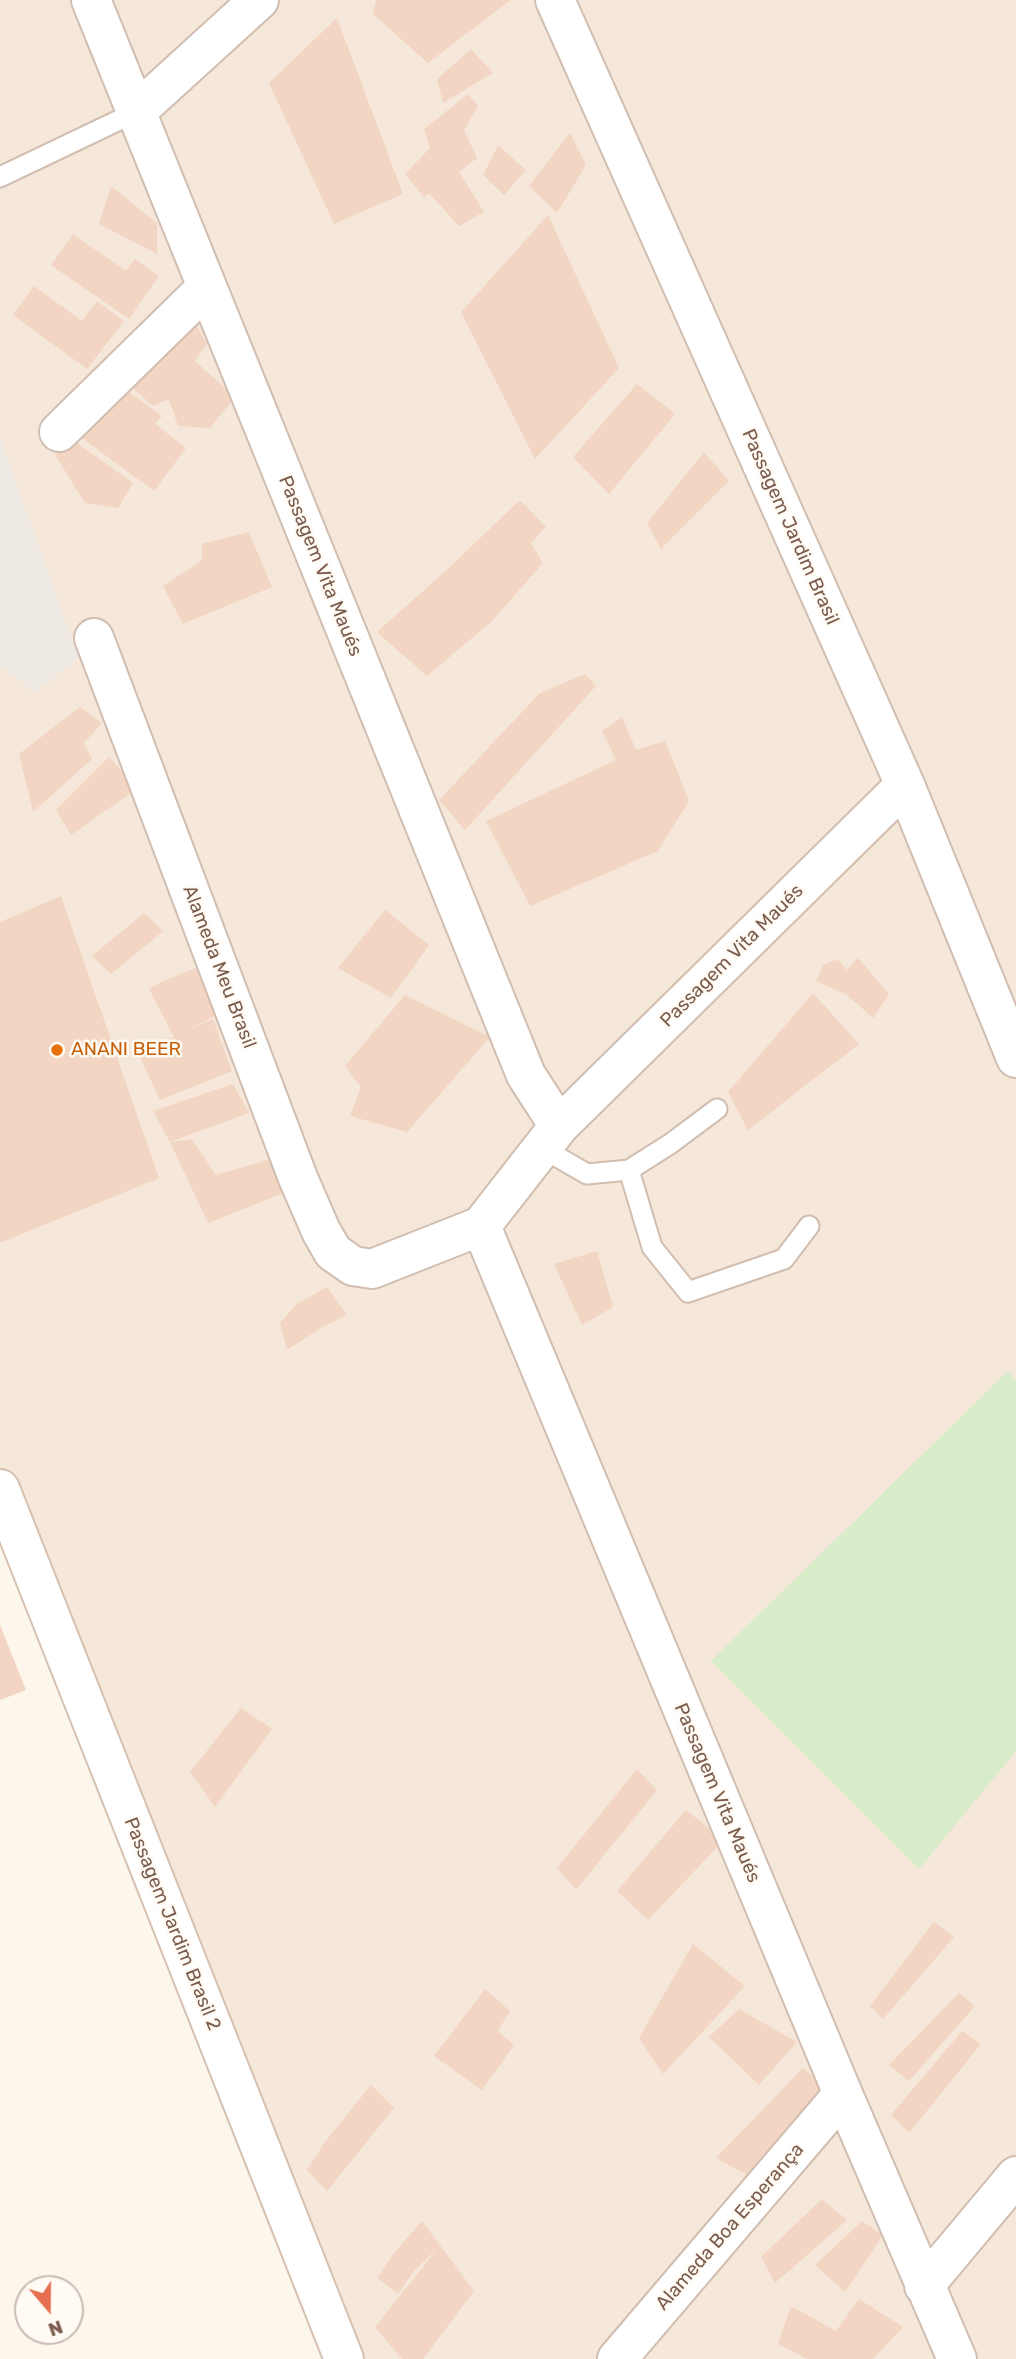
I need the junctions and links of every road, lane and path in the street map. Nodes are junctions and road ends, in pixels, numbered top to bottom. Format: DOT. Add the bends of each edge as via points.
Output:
graph roads {
  1 [pos="91,0"];
  2 [pos="259,0"];
  3 [pos="555,0"];
  4 [pos="136,112"];
  5 [pos="0,177"];
  6 [pos="206,287"];
  7 [pos="59,432"];
  8 [pos="94,638"];
  9 [pos="905,785"];
  10 [pos="1016,1058"];
  11 [pos="717,1109"];
  12 [pos="550,1137"];
  13 [pos="629,1170"];
  14 [pos="481,1226"];
  15 [pos="809,1226"];
  16 [pos="0,1489"];
  17 [pos="843,2094"];
  18 [pos="1016,2176"];
  19 [pos="924,2286"];
  20 [pos="344,2359"];
  21 [pos="617,2359"];
  22 [pos="957,2359"];
  1 -- 4 [label="street, Passagem Vita Maués"];
  2 -- 4 [label="street"];
  3 -- 9 [label="street, Passagem Jardim Brasil"];
  4 -- 5 [label="lane"];
  4 -- 6 [label="street, Passagem Vita Maués"];
  6 -- 7 [label="street"];
  6 -- 12 [label="street, Passagem Vita Maués"];
  8 -- 14 [label="street, Alameda Meu Brasil" via="298,1178 333,1252 353,1266 372,1269"];
  9 -- 10 [label="street, Passagem Jardim Brasil"];
  9 -- 12 [label="street, Passagem Vita Maués"];
  11 -- 13 [label="lane"];
  12 -- 13 [label="lane" via="587,1174"];
  12 -- 14 [label="street, Passagem Vita Maués"];
  13 -- 15 [label="lane" via="652,1247 688,1292 784,1259"];
  14 -- 17 [label="street, Passagem Vita Maués"];
  16 -- 20 [label="street, Passagem Jardim Brasil 2"];
  17 -- 19 [label="street, Passagem Vita Maués"];
  17 -- 21 [label="street, Alameda Boa Esperança"];
  18 -- 19 [label="street"];
  19 -- 22 [label="street, Passagem Vita Maués"];
}
